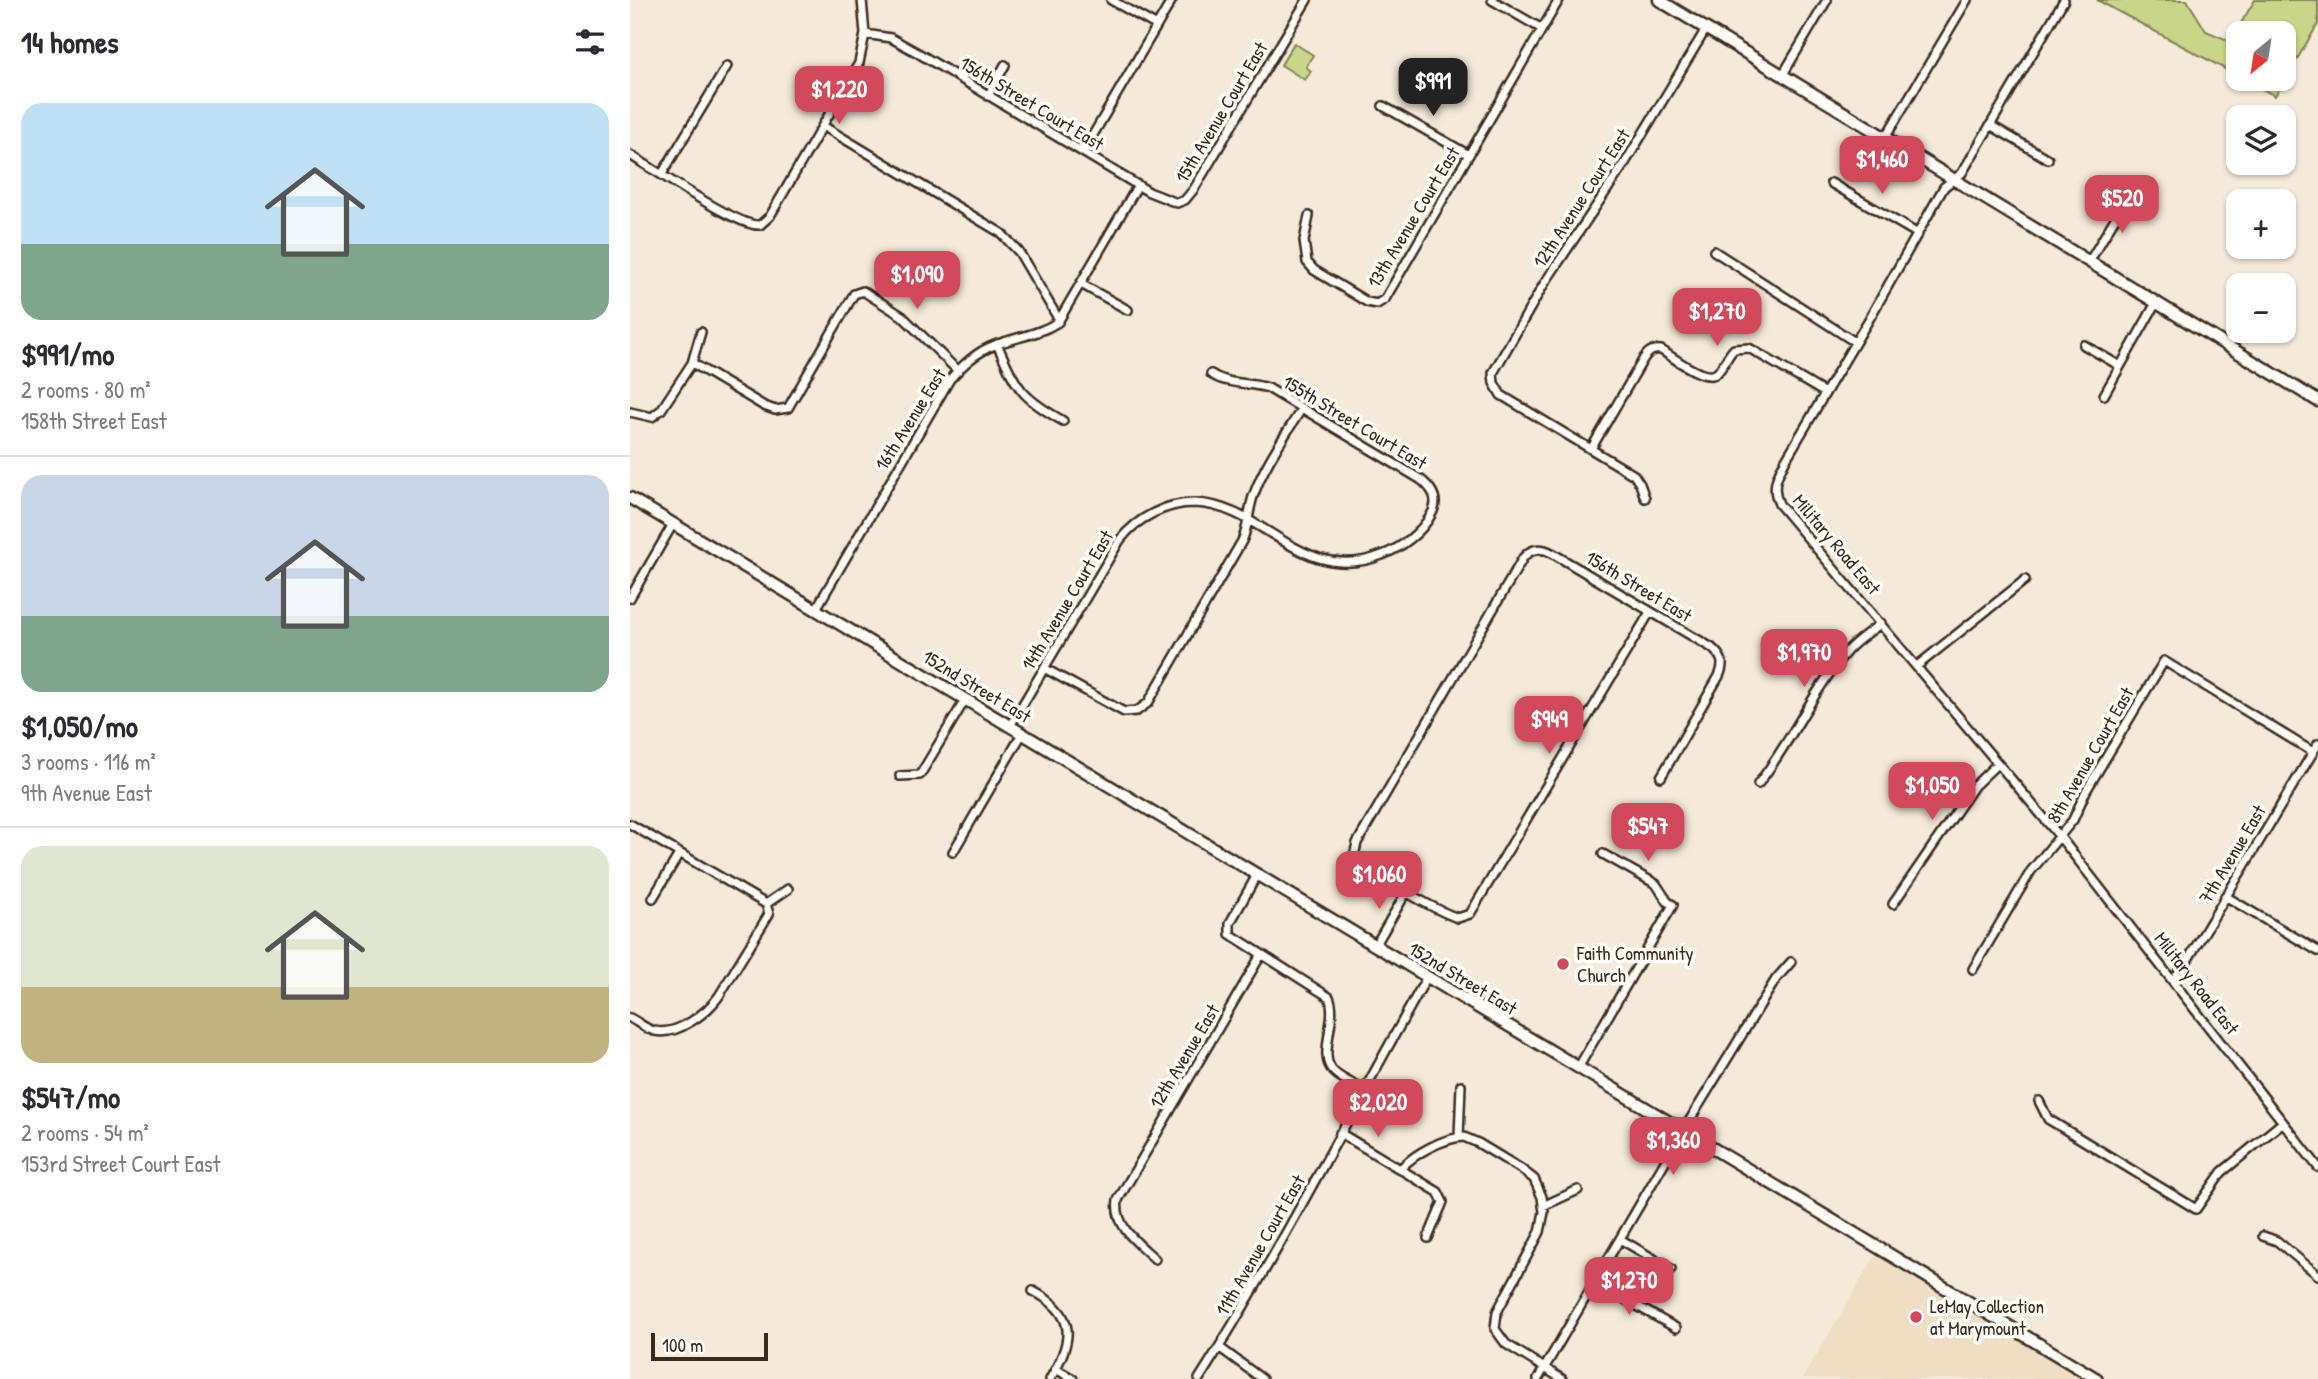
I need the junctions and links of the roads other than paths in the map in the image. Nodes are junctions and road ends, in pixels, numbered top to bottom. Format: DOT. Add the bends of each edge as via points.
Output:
graph roads {
  1 [pos="862,0"];
  2 [pos="1111,0"];
  3 [pos="1172,0"];
  4 [pos="1307,0"];
  5 [pos="1492,0"];
  6 [pos="1559,0"];
  7 [pos="1660,0"];
  8 [pos="1827,0"];
  9 [pos="1967,0"];
  10 [pos="2064,0"];
  11 [pos="1157,26"];
  12 [pos="1542,29"];
  13 [pos="1706,29"];
  14 [pos="865,34"];
  15 [pos="1005,65"];
  16 [pos="727,66"];
  17 [pos="1783,76"];
  18 [pos="988,96"];
  19 [pos="1383,106"];
  20 [pos="1990,125"];
  21 [pos="823,126"];
  22 [pos="1885,138"];
  23 [pos="1083,152"];
  24 [pos="630,155"];
  25 [pos="1469,155"];
  26 [pos="2048,159"];
  27 [pos="662,174"];
  28 [pos="1952,178"];
  29 [pos="1832,183"];
  30 [pos="1138,185"];
  31 [pos="1181,203"];
  32 [pos="2115,204"];
  33 [pos="1309,216"];
  34 [pos="1917,234"];
  35 [pos="1714,251"];
  36 [pos="2089,262"];
  37 [pos="1081,284"];
  38 [pos="2156,303"];
  39 [pos="1128,310"];
  40 [pos="1059,320"];
  41 [pos="701,332"];
  42 [pos="1855,342"];
  43 [pos="997,344"];
  44 [pos="2084,345"];
  45 [pos="692,363"];
  46 [pos="2120,366"];
  47 [pos="957,371"];
  48 [pos="1211,374"];
  49 [pos="1825,393"];
  50 [pos="2104,395"];
  51 [pos="2318,401"];
  52 [pos="1302,408"];
  53 [pos="630,412"];
  54 [pos="1062,421"];
  55 [pos="1591,449"];
  56 [pos="630,498"];
  57 [pos="1436,498"];
  58 [pos="1645,498"];
  59 [pos="1248,521"];
  60 [pos="673,524"];
  61 [pos="2025,580"];
  62 [pos="630,598"];
  63 [pos="816,610"];
  64 [pos="1650,612"];
  65 [pos="1881,623"];
  66 [pos="1917,666"];
  67 [pos="1044,668"];
  68 [pos="965,700"];
  69 [pos="1010,726"];
  70 [pos="1022,734"];
  71 [pos="2318,744"];
  72 [pos="2313,752"];
  73 [pos="1997,764"];
  74 [pos="900,776"];
  75 [pos="1661,777"];
  76 [pos="1758,784"];
  77 [pos="630,824"];
  78 [pos="2060,837"];
  79 [pos="953,852"];
  80 [pos="679,854"];
  81 [pos="1603,854"];
  82 [pos="1257,875"];
  83 [pos="788,889"];
  84 [pos="1407,891"];
  85 [pos="2225,896"];
  86 [pos="653,898"];
  87 [pos="766,904"];
  88 [pos="1893,904"];
  89 [pos="1375,946"];
  90 [pos="2318,951"];
  91 [pos="1261,955"];
  92 [pos="1791,962"];
  93 [pos="1973,969"];
  94 [pos="1427,977"];
  95 [pos="2174,980"];
  96 [pos="630,1018"];
  97 [pos="1578,1068"];
  98 [pos="1461,1084"];
  99 [pos="1363,1089"];
  100 [pos="2039,1101"];
  101 [pos="2283,1122"];
  102 [pos="1685,1131"];
  103 [pos="1340,1133"];
  104 [pos="1459,1137"];
  105 [pos="2317,1162"];
  106 [pos="1401,1168"];
  107 [pos="1578,1190"];
  108 [pos="1543,1206"];
  109 [pos="2263,1236"];
  110 [pos="1428,1238"];
  111 [pos="1620,1239"];
  112 [pos="1155,1259"];
  113 [pos="1671,1269"];
  114 [pos="2318,1275"];
  115 [pos="1595,1282"];
  116 [pos="1033,1291"];
  117 [pos="1676,1328"];
  118 [pos="1219,1347"];
  119 [pos="1544,1368"];
  120 [pos="1056,1369"];
  121 [pos="1050,1379"];
  122 [pos="1073,1379"];
  123 [pos="1199,1379"];
  124 [pos="1262,1379"];
  125 [pos="1538,1379"];
  126 [pos="1562,1379"];
  127 [pos="2098,1379"];
  1 -- 14 [label="street"];
  2 -- 11 [label="street"];
  3 -- 11 [label="street"];
  4 -- 31 [label="street, 15th Avenue Court East" via="1194,189"];
  5 -- 12 [label="street"];
  6 -- 12 [label="street, 13th Avenue Court East"];
  7 -- 13 [label="main road"];
  8 -- 17 [label="street"];
  9 -- 22 [label="street"];
  10 -- 20 [label="street, Military Road East"];
  11 -- 23 [label="street"];
  12 -- 25 [label="street, 13th Avenue Court East"];
  13 -- 17 [label="main road"];
  13 -- 55 [label="street, 12th Avenue Court East" via="1493,373 1501,395"];
  14 -- 18 [label="street, 156th Street Court East" via="891,38"];
  14 -- 21 [label="street" via="859,63"];
  15 -- 18 [label="street"];
  16 -- 27 [label="street"];
  17 -- 22 [label="main road"];
  18 -- 23 [label="street, 156th Street Court East"];
  19 -- 25 [label="street"];
  20 -- 26 [label="street"];
  20 -- 28 [label="street, Military Road East" via="1962,173"];
  21 -- 27 [label="street" via="770,216 757,226"];
  21 -- 40 [label="street" via="1001,233 1019,252"];
  22 -- 28 [label="main road"];
  23 -- 30 [label="street, 156th Street Court East"];
  24 -- 27 [label="street"];
  25 -- 33 [label="street, 13th Avenue Court East" via="1389,294 1377,304 1310,267 1304,250"];
  28 -- 34 [label="street, Military Road East"];
  28 -- 36 [label="main road"];
  29 -- 34 [label="street"];
  30 -- 31 [label="street, 156th Street Court East" via="1162,199"];
  30 -- 37 [label="street"];
  32 -- 36 [label="street" via="2117,215"];
  34 -- 42 [label="street, Military Road East"];
  35 -- 42 [label="street"];
  36 -- 38 [label="main road"];
  37 -- 39 [label="street"];
  37 -- 40 [label="street"];
  38 -- 46 [label="street"];
  38 -- 51 [label="main road"];
  40 -- 43 [label="street, 16th Avenue East" via="1040,332"];
  41 -- 45 [label="street"];
  42 -- 49 [label="street, Military Road East"];
  43 -- 47 [label="street, 16th Avenue East"];
  43 -- 54 [label="street" via="1020,392"];
  44 -- 46 [label="street"];
  45 -- 47 [label="street" via="764,406 788,408 858,292 902,316"];
  45 -- 53 [label="street" via="656,415"];
  46 -- 50 [label="street"];
  47 -- 63 [label="street, 16th Avenue East"];
  48 -- 52 [label="street, 155th Street Court East" via="1269,388"];
  49 -- 55 [label="street" via="1749,348 1737,348 1718,372 1709,376 1656,349 1647,353"];
  49 -- 65 [label="street, Military Road East" via="1778,474 1775,495"];
  52 -- 57 [label="street, 155th Street Court East" via="1420,480"];
  52 -- 59 [label="street" via="1264,472"];
  55 -- 58 [label="street" via="1634,475"];
  56 -- 60 [label="main road, 152nd Street East"];
  57 -- 59 [label="street, 14th Avenue Court East" via="1432,515 1409,539 1387,554 1360,562 1312,557"];
  59 -- 67 [label="street, 14th Avenue Court East" via="1222,508 1195,503 1170,506 1145,518 1120,540"];
  59 -- 67 [label="street" via="1242,541 1142,708 1124,712"];
  60 -- 62 [label="street"];
  60 -- 63 [label="main road, 152nd Street East"];
  61 -- 66 [label="street"];
  63 -- 68 [label="main road, 152nd Street East"];
  64 -- 75 [label="street, 156th Street East" via="1712,648 1723,661 1719,676"];
  64 -- 84 [label="street" via="1474,909 1458,918"];
  64 -- 84 [label="street, 156th Street East" via="1552,553 1533,550 1523,558 1357,843 1353,855"];
  65 -- 66 [label="street, Military Road East"];
  65 -- 76 [label="street" via="1846,652"];
  66 -- 73 [label="street, Military Road East"];
  67 -- 69 [label="street, 14th Avenue Court East"];
  68 -- 69 [label="main road, 152nd Street East"];
  68 -- 74 [label="street" via="924,770 918,776"];
  69 -- 70 [label="main road, 152nd Street East"];
  70 -- 79 [label="street"];
  70 -- 82 [label="main road, 152nd Street East"];
  71 -- 72 [label="street, 7th Avenue East"];
  72 -- 78 [label="street, 8th Avenue Court East" via="2164,661"];
  72 -- 85 [label="street, 7th Avenue East"];
  73 -- 78 [label="street, Military Road East"];
  73 -- 88 [label="street" via="1974,786"];
  77 -- 80 [label="street"];
  78 -- 93 [label="street, 8th Avenue Court East" via="2031,871"];
  78 -- 95 [label="street, Military Road East"];
  80 -- 86 [label="street"];
  80 -- 87 [label="street"];
  81 -- 97 [label="street" via="1656,884 1673,905"];
  82 -- 89 [label="main road, 152nd Street East"];
  82 -- 91 [label="street" via="1228,927 1236,940"];
  83 -- 87 [label="street"];
  84 -- 89 [label="street"];
  85 -- 90 [label="street"];
  85 -- 95 [label="street, 7th Avenue East"];
  87 -- 96 [label="street" via="769,914 715,1002 678,1028 653,1031"];
  89 -- 94 [label="main road, 152nd Street East"];
  91 -- 99 [label="street" via="1329,997 1329,1066"];
  91 -- 112 [label="street, 12th Avenue East" via="1118,1199 1123,1227"];
  92 -- 102 [label="street" via="1776,979"];
  94 -- 97 [label="main road, 152nd Street East"];
  94 -- 99 [label="street, 11th Avenue Court East"];
  95 -- 101 [label="street, Military Road East"];
  97 -- 102 [label="main road, 152nd Street East"];
  98 -- 104 [label="street"];
  99 -- 103 [label="street, 11th Avenue Court East"];
  100 -- 101 [label="street" via="2048,1119 2196,1209 2222,1172"];
  101 -- 105 [label="street, Military Road East"];
  102 -- 111 [label="street"];
  102 -- 127 [label="main road, 152nd Street East"];
  103 -- 106 [label="street"];
  103 -- 118 [label="street, 11th Avenue Court East"];
  104 -- 106 [label="street" via="1423,1152"];
  104 -- 108 [label="street" via="1478,1143 1534,1179"];
  106 -- 110 [label="street" via="1442,1198"];
  107 -- 108 [label="street"];
  108 -- 119 [label="street" via="1540,1232 1495,1318 1498,1335"];
  109 -- 114 [label="street" via="2277,1241"];
  111 -- 113 [label="street"];
  111 -- 115 [label="street"];
  115 -- 117 [label="street"];
  115 -- 119 [label="street"];
  116 -- 120 [label="street" via="1057,1309 1067,1325 1068,1345"];
  118 -- 123 [label="street, 11th Avenue Court East"];
  118 -- 124 [label="street"];
  119 -- 125 [label="street"];
  119 -- 126 [label="street"];
  120 -- 121 [label="street"];
  120 -- 122 [label="street"];
}
